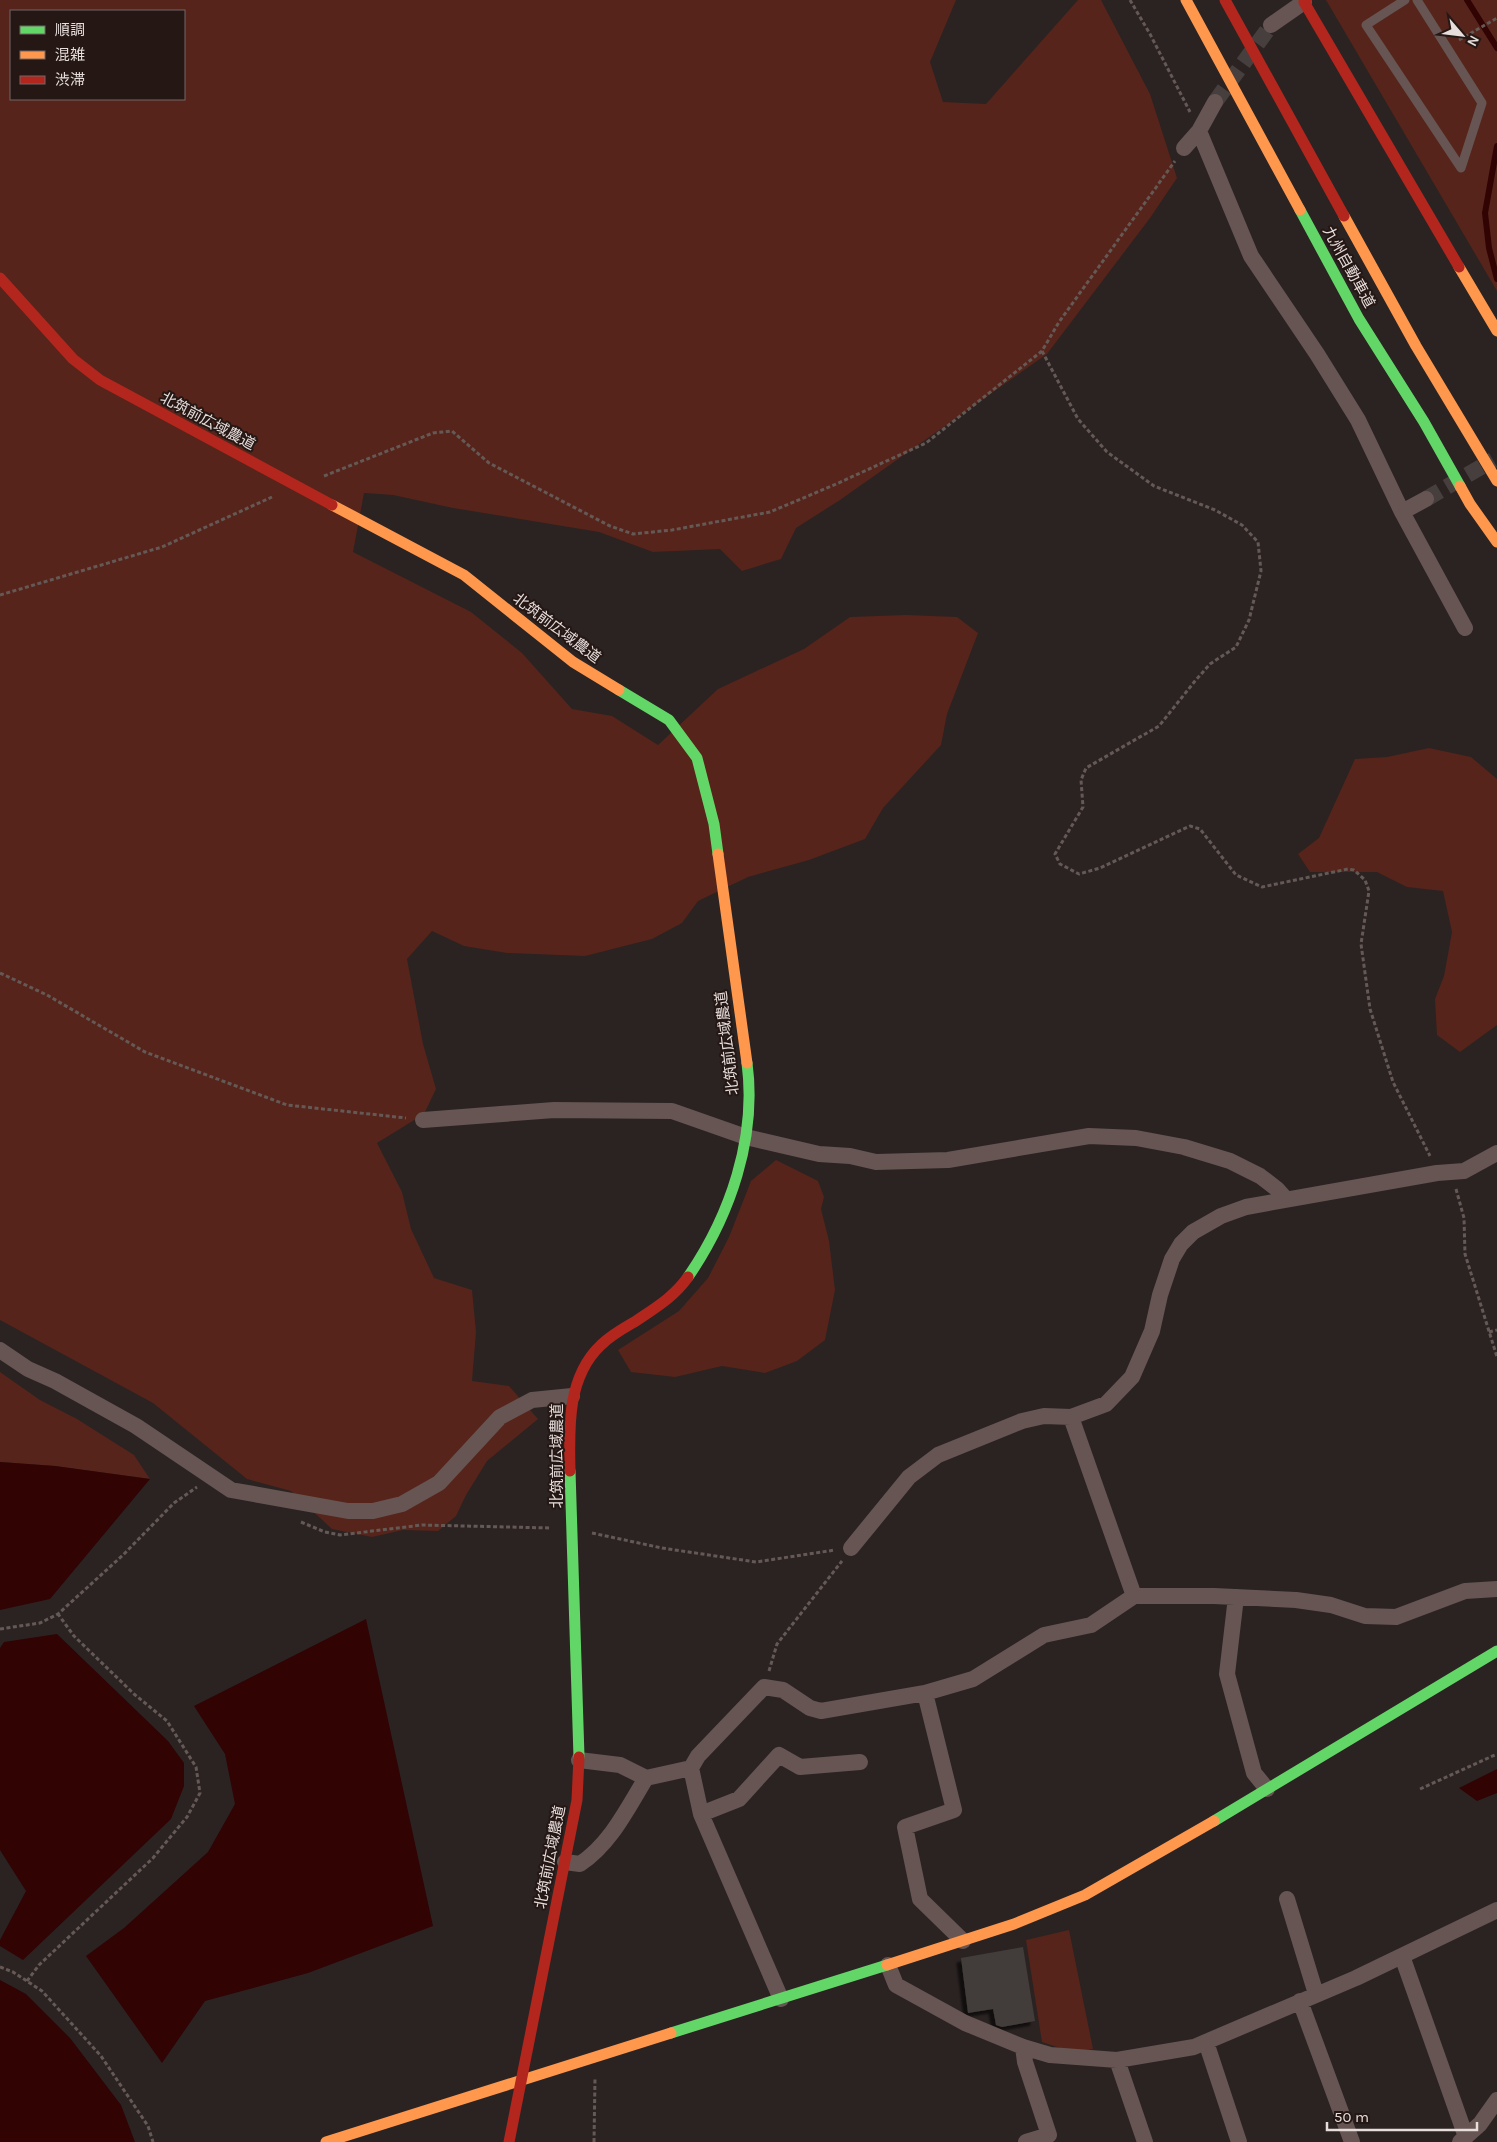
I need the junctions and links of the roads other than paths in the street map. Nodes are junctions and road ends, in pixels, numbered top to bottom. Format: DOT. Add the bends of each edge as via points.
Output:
graph roads {
  1 [pos="1186,0"];
  2 [pos="1225,0"];
  3 [pos="1404,0"];
  4 [pos="1417,0"];
  5 [pos="1304,1"];
  6 [pos="1271,25"];
  7 [pos="1215,102"];
  8 [pos="1199,131"];
  9 [pos="1184,148"];
  10 [pos="0,278"];
  11 [pos="1497,331"];
  12 [pos="1497,481"];
  13 [pos="1426,499"];
  14 [pos="1402,512"];
  15 [pos="1497,542"];
  16 [pos="1465,628"];
  17 [pos="422,1120"];
  18 [pos="746,1137"];
  19 [pos="1497,1153"];
  20 [pos="1286,1199"];
  21 [pos="0,1350"];
  22 [pos="572,1396"];
  23 [pos="1071,1417"];
  24 [pos="851,1548"];
  25 [pos="1497,1590"];
  26 [pos="1134,1596"];
  27 [pos="1236,1597"];
  28 [pos="1497,1651"];
  29 [pos="926,1693"];
  30 [pos="579,1760"];
  31 [pos="860,1762"];
  32 [pos="691,1768"];
  33 [pos="646,1778"];
  34 [pos="1267,1788"];
  35 [pos="702,1814"];
  36 [pos="565,1862"];
  37 [pos="1287,1899"];
  38 [pos="1497,1910"];
  39 [pos="964,1941"];
  40 [pos="1402,1956"];
  41 [pos="888,1965"];
  42 [pos="1316,1994"];
  43 [pos="781,1998"];
  44 [pos="1300,2001"];
  45 [pos="1206,2042"];
  46 [pos="1022,2048"];
  47 [pos="1117,2060"];
  48 [pos="521,2081"];
  49 [pos="1497,2100"];
  50 [pos="1463,2139"];
  51 [pos="326,2142"];
  52 [pos="509,2142"];
  53 [pos="1026,2142"];
  54 [pos="1144,2142"];
  55 [pos="1239,2142"];
  56 [pos="1352,2142"];
  1 -- 15 [label="main road, 九州自動車道" via="1360,319 1470,504"];
  2 -- 12 [label="main road, 九州自動車道" via="1416,346"];
  3 -- 4 [label="lane" via="1366,25 1461,168 1482,102"];
  5 -- 6 [label="street"];
  5 -- 11 [label="main road"];
  7 -- 8 [label="street"];
  8 -- 9 [label="street"];
  8 -- 14 [label="street" via="1251,256 1358,420"];
  10 -- 18 [label="main road, 北筑前広域農道" via="50,336 100,380 464,575 573,662 669,720 697,758 714,824 748,1071 750,1105"];
  13 -- 14 [label="street"];
  14 -- 16 [label="street"];
  17 -- 18 [label="street" via="554,1110 672,1111"];
  18 -- 20 [label="street" via="819,1154 876,1162 948,1160 1089,1136 1136,1138 1184,1147 1230,1161 1260,1176"];
  18 -- 22 [label="main road, 北筑前広域農道" via="732,1190 715,1234 690,1276 670,1298 596,1350 579,1377"];
  19 -- 20 [label="street" via="1464,1171"];
  20 -- 23 [label="street" via="1246,1206 1220,1216 1193,1232 1181,1244 1172,1259 1152,1331 1132,1377 1106,1404"];
  21 -- 22 [label="street" via="28,1369 136,1426 231,1490 348,1511 402,1504 439,1483 500,1417 532,1400"];
  22 -- 30 [label="main road, 北筑前広域農道" via="569,1428"];
  23 -- 24 [label="street" via="1044,1416 1022,1421 938,1455 909,1477"];
  23 -- 26 [label="street"];
  25 -- 27 [label="street" via="1465,1591 1396,1617 1365,1616 1331,1604"];
  26 -- 27 [label="street"];
  26 -- 29 [label="street" via="1091,1625 1044,1635 973,1679"];
  27 -- 34 [label="street" via="1228,1674 1254,1773"];
  28 -- 34 [label="main road"];
  29 -- 32 [label="street" via="821,1712 783,1690 764,1687 698,1756"];
  29 -- 39 [label="street" via="954,1810 905,1826 920,1898"];
  30 -- 33 [label="street" via="620,1765"];
  30 -- 36 [label="main road, 北筑前広域農道" via="577,1800"];
  31 -- 35 [label="street" via="800,1767 779,1755 739,1799"];
  32 -- 33 [label="street"];
  32 -- 35 [label="street"];
  33 -- 36 [label="street" via="595,1854 580,1864"];
  34 -- 39 [label="main road" via="1085,1895"];
  35 -- 43 [label="street"];
  36 -- 48 [label="main road, 北筑前広域農道"];
  37 -- 42 [label="street"];
  38 -- 40 [label="street"];
  39 -- 41 [label="main road"];
  40 -- 42 [label="street"];
  40 -- 50 [label="street"];
  41 -- 43 [label="main road"];
  41 -- 46 [label="street" via="896,1985 966,2023"];
  42 -- 44 [label="street"];
  43 -- 48 [label="main road"];
  44 -- 45 [label="street"];
  44 -- 56 [label="street"];
  45 -- 47 [label="street"];
  45 -- 55 [label="street"];
  46 -- 47 [label="street" via="1050,2055"];
  46 -- 53 [label="street" via="1049,2136"];
  47 -- 54 [label="street"];
  48 -- 51 [label="main road"];
  48 -- 52 [label="main road, 北筑前広域農道"];
  49 -- 50 [label="street" via="1480,2124"];
}
